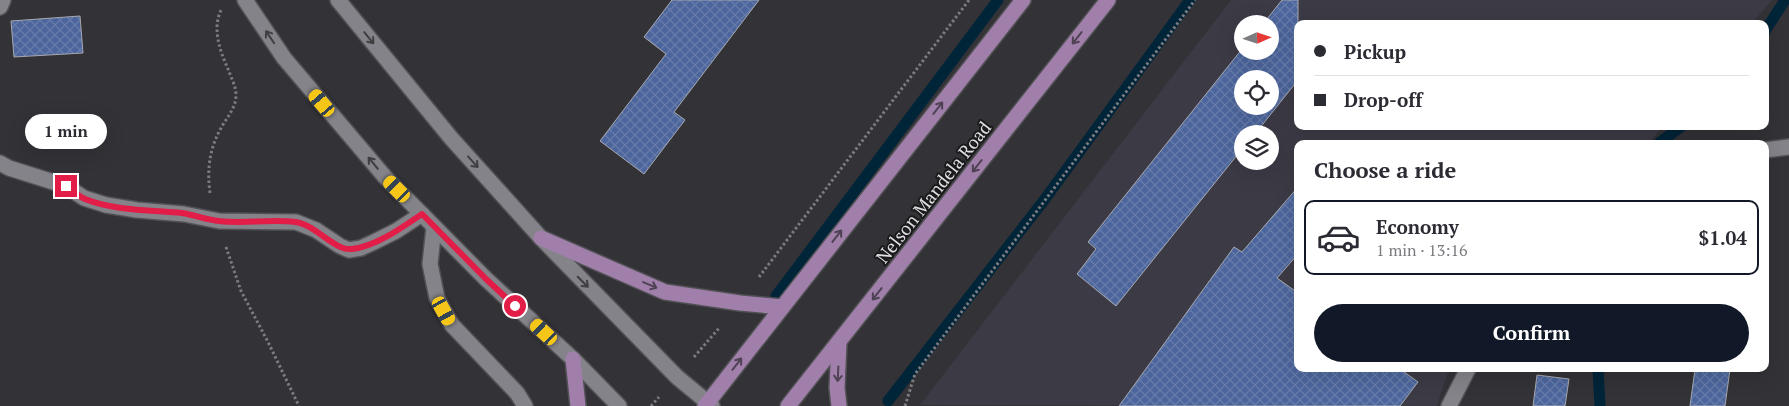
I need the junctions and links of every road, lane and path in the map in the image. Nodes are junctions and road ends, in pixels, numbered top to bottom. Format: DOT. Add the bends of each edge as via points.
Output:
graph roads {
  1 [pos="3,0"];
  2 [pos="245,0"];
  3 [pos="338,0"];
  4 [pos="969,0"];
  5 [pos="1023,0"];
  6 [pos="1108,0"];
  7 [pos="1195,0"];
  8 [pos="0,7"];
  9 [pos="222,7"];
  10 [pos="1789,147"];
  11 [pos="1769,150"];
  12 [pos="0,163"];
  13 [pos="422,214"];
  14 [pos="219,221"];
  15 [pos="434,227"];
  16 [pos="540,238"];
  17 [pos="740,303"];
  18 [pos="782,307"];
  19 [pos="839,342"];
  20 [pos="573,359"];
  21 [pos="1466,372"];
  22 [pos="677,377"];
  23 [pos="708,405"];
  24 [pos="298,406"];
  25 [pos="525,406"];
  26 [pos="578,406"];
  27 [pos="619,406"];
  28 [pos="651,406"];
  29 [pos="788,406"];
  30 [pos="839,406"];
  31 [pos="904,406"];
  32 [pos="1449,406"];
  1 -- 8 [label="street"];
  13 -- 2 [label="street, one-way" via="385,177 284,58"];
  3 -- 16 [label="street, one-way" via="451,138"];
  4 -- 17 [label="path"];
  18 -- 5 [label="main road, one-way"];
  6 -- 19 [label="main road, Nelson Mandela Road, one-way"];
  7 -- 31 [label="path" via="915,374"];
  9 -- 14 [label="path" via="217,28 220,47 236,95 235,104 217,136 210,157 208,180"];
  10 -- 11 [label="street"];
  12 -- 14 [label="street" via="66,186 84,198 106,205"];
  13 -- 14 [label="street" via="374,242 349,250 296,222"];
  13 -- 15 [label="street"];
  14 -- 24 [label="path" via="241,291"];
  15 -- 20 [label="street"];
  15 -- 25 [label="street" via="430,264 436,298 452,325"];
  16 -- 17 [label="main road, one-way" via="665,292"];
  16 -- 22 [label="street, one-way"];
  17 -- 18 [label="main road"];
  17 -- 22 [label="path"];
  23 -- 18 [label="main road, one-way"];
  19 -- 29 [label="main road, Nelson Mandela Road"];
  19 -- 30 [label="main road, one-way"];
  20 -- 26 [label="main road"];
  20 -- 27 [label="street"];
  21 -- 32 [label="street"];
  22 -- 23 [label="street"];
  22 -- 28 [label="path"];
}
